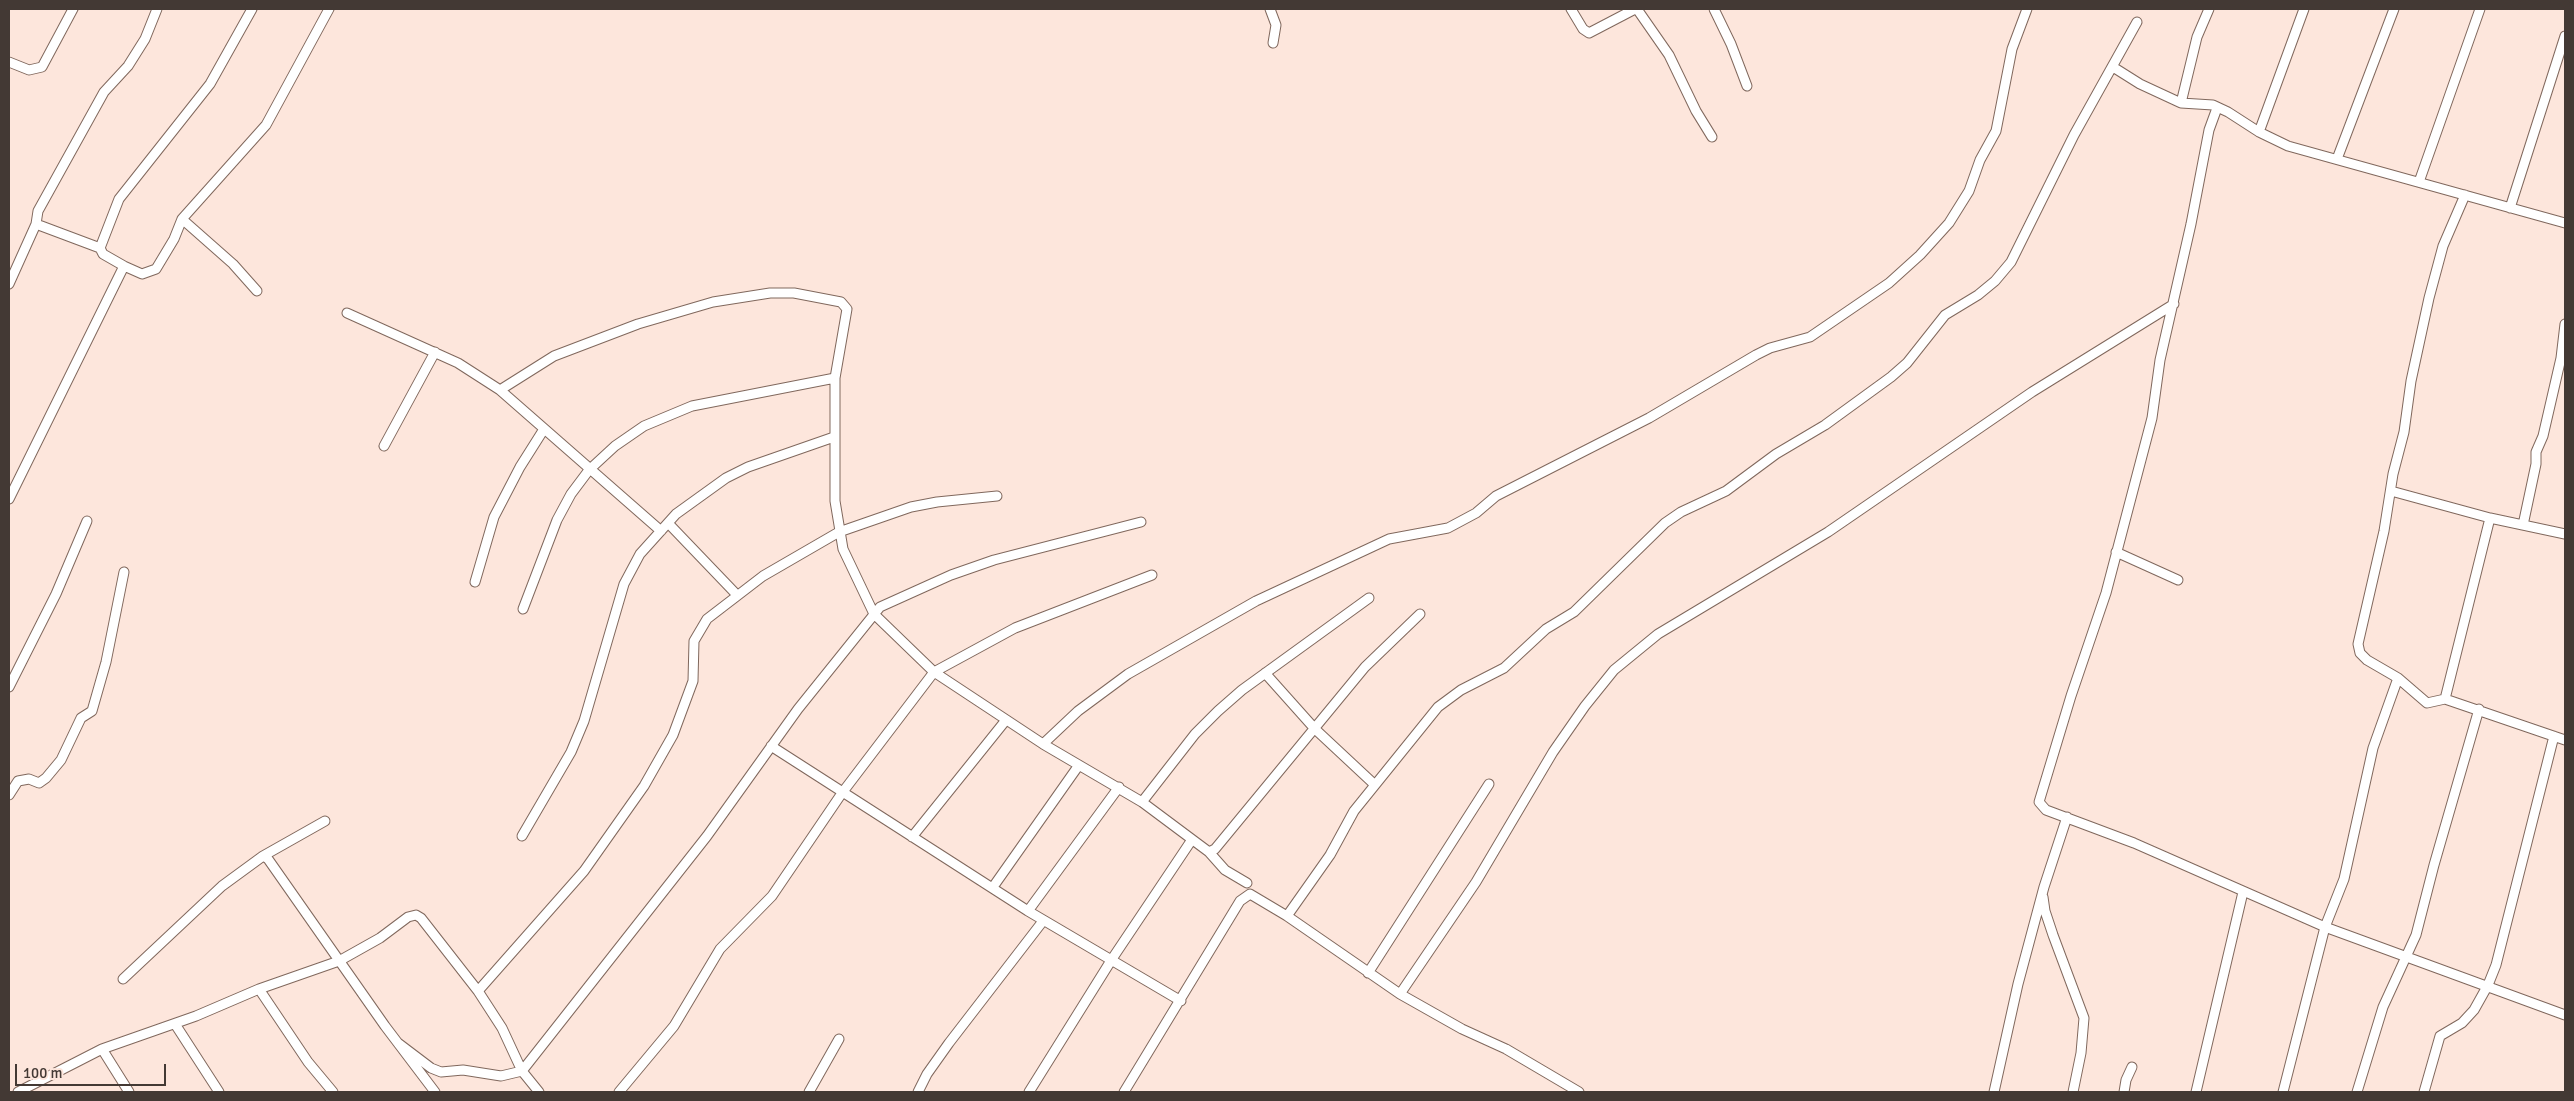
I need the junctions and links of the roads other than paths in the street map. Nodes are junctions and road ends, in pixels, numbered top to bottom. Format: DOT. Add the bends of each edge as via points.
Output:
graph roads {
  1 [pos="73,9"];
  2 [pos="157,9"];
  3 [pos="252,9"];
  4 [pos="329,9"];
  5 [pos="1270,9"];
  6 [pos="1571,9"];
  7 [pos="1636,9"];
  8 [pos="1714,9"];
  9 [pos="2027,9"];
  10 [pos="2209,9"];
  11 [pos="2304,9"];
  12 [pos="2394,9"];
  13 [pos="2480,9"];
  14 [pos="2137,22"];
  15 [pos="2565,36"];
  16 [pos="1273,43"];
  17 [pos="9,62"];
  18 [pos="2113,67"];
  19 [pos="1746,86"];
  20 [pos="2181,103"];
  21 [pos="2217,108"];
  22 [pos="2259,132"];
  23 [pos="1712,137"];
  24 [pos="2337,159"];
  25 [pos="2418,182"];
  26 [pos="2466,195"];
  27 [pos="2510,208"];
  28 [pos="182,219"];
  29 [pos="36,224"];
  30 [pos="2565,224"];
  31 [pos="100,248"];
  32 [pos="124,266"];
  33 [pos="9,284"];
  34 [pos="257,291"];
  35 [pos="2174,304"];
  36 [pos="348,313"];
  37 [pos="2565,324"];
  38 [pos="435,352"];
  39 [pos="835,378"];
  40 [pos="500,390"];
  41 [pos="544,429"];
  42 [pos="834,437"];
  43 [pos="384,446"];
  44 [pos="589,470"];
  45 [pos="2391,491"];
  46 [pos="997,496"];
  47 [pos="9,499"];
  48 [pos="2490,518"];
  49 [pos="87,521"];
  50 [pos="1141,522"];
  51 [pos="668,523"];
  52 [pos="2523,525"];
  53 [pos="661,531"];
  54 [pos="840,532"];
  55 [pos="2565,534"];
  56 [pos="2116,552"];
  57 [pos="124,572"];
  58 [pos="1152,575"];
  59 [pos="2178,580"];
  60 [pos="475,582"];
  61 [pos="737,595"];
  62 [pos="1369,598"];
  63 [pos="523,609"];
  64 [pos="874,614"];
  65 [pos="1420,614"];
  66 [pos="934,672"];
  67 [pos="1265,673"];
  68 [pos="2398,678"];
  69 [pos="9,687"];
  70 [pos="2445,699"];
  71 [pos="2479,709"];
  72 [pos="1006,720"];
  73 [pos="1314,729"];
  74 [pos="2554,736"];
  75 [pos="2565,740"];
  76 [pos="1043,744"];
  77 [pos="771,746"];
  78 [pos="1079,765"];
  79 [pos="1375,784"];
  80 [pos="1489,784"];
  81 [pos="1119,787"];
  82 [pos="842,792"];
  83 [pos="9,796"];
  84 [pos="1142,802"];
  85 [pos="2067,817"];
  86 [pos="325,821"];
  87 [pos="522,836"];
  88 [pos="912,837"];
  89 [pos="1191,841"];
  90 [pos="1209,852"];
  91 [pos="263,856"];
  92 [pos="1246,883"];
  93 [pos="993,887"];
  94 [pos="2044,887"];
  95 [pos="2243,892"];
  96 [pos="1028,911"];
  97 [pos="1287,916"];
  98 [pos="1043,921"];
  99 [pos="2324,928"];
  100 [pos="2408,957"];
  101 [pos="1112,959"];
  102 [pos="339,961"];
  103 [pos="1368,974"];
  104 [pos="123,979"];
  105 [pos="2488,986"];
  106 [pos="259,989"];
  107 [pos="478,991"];
  108 [pos="1400,994"];
  109 [pos="1181,1001"];
  110 [pos="2565,1015"];
  111 [pos="175,1024"];
  112 [pos="839,1039"];
  113 [pos="398,1043"];
  114 [pos="102,1049"];
  115 [pos="2132,1067"];
  116 [pos="522,1071"];
  117 [pos="18,1092"];
  118 [pos="129,1092"];
  119 [pos="220,1092"];
  120 [pos="332,1092"];
  121 [pos="435,1092"];
  122 [pos="539,1092"];
  123 [pos="619,1092"];
  124 [pos="809,1092"];
  125 [pos="918,1092"];
  126 [pos="1029,1092"];
  127 [pos="1124,1092"];
  128 [pos="1579,1092"];
  129 [pos="1994,1092"];
  130 [pos="2073,1092"];
  131 [pos="2124,1092"];
  132 [pos="2196,1092"];
  133 [pos="2284,1092"];
  134 [pos="2357,1092"];
  135 [pos="2424,1092"];
  1 -- 17 [label="street" via="42,67 29,70"];
  2 -- 29 [label="street" via="141,46 104,92 38,211"];
  3 -- 31 [label="street" via="210,84 123,192"];
  4 -- 28 [label="street" via="266,124"];
  5 -- 16 [label="street" via="1276,24"];
  6 -- 7 [label="street" via="1589,34"];
  7 -- 23 [label="street" via="1669,55 1696,112"];
  8 -- 19 [label="street"];
  9 -- 76 [label="street" via="2012,49 1996,131 1980,160 1969,191 1949,223 1889,283 1810,337 1756,355 1649,418 1496,496 1448,528 1388,539 1256,601 1128,674 1078,710"];
  10 -- 20 [label="street" via="2197,37"];
  11 -- 22 [label="street"];
  12 -- 24 [label="street"];
  13 -- 25 [label="street"];
  14 -- 18 [label="street"];
  15 -- 27 [label="street"];
  18 -- 20 [label="street"];
  18 -- 79 [label="street" via="2074,135 2011,262 1995,281 1945,315 1907,363 1891,377 1726,491 1665,523 1574,612 1546,628 1504,668 1446,699"];
  20 -- 21 [label="street"];
  21 -- 22 [label="street"];
  21 -- 35 [label="street" via="2209,130"];
  22 -- 24 [label="street" via="2288,146"];
  24 -- 25 [label="street"];
  25 -- 26 [label="street"];
  26 -- 27 [label="street"];
  26 -- 45 [label="street" via="2443,246 2429,298"];
  27 -- 30 [label="street"];
  28 -- 32 [label="street" via="174,240 156,269 142,274"];
  28 -- 34 [label="street" via="233,264"];
  29 -- 31 [label="street"];
  29 -- 33 [label="street"];
  31 -- 32 [label="street" via="103,254"];
  32 -- 47 [label="street"];
  35 -- 56 [label="street" via="2160,360 2152,418"];
  35 -- 108 [label="street" via="2032,392 1828,532 1658,634 1614,670 1553,752 1476,882"];
  36 -- 38 [label="street"];
  37 -- 52 [label="street" via="2561,358 2543,436 2536,452"];
  38 -- 40 [label="street"];
  38 -- 43 [label="street"];
  39 -- 40 [label="street" via="847,309 845,305 817,296 770,292 713,302 638,324 554,356"];
  39 -- 42 [label="street"];
  39 -- 44 [label="street" via="678,411 636,431 614,446"];
  40 -- 41 [label="street"];
  41 -- 44 [label="street"];
  41 -- 60 [label="street" via="494,517"];
  42 -- 51 [label="street" via="726,478"];
  42 -- 54 [label="street" via="835,500"];
  44 -- 53 [label="street"];
  44 -- 63 [label="street" via="557,520"];
  45 -- 48 [label="street"];
  45 -- 68 [label="street" via="2358,644 2360,653 2367,660"];
  46 -- 54 [label="street" via="911,507"];
  48 -- 52 [label="street"];
  48 -- 70 [label="street"];
  49 -- 69 [label="street" via="56,594"];
  50 -- 64 [label="street" via="994,560 886,604"];
  51 -- 53 [label="street"];
  51 -- 61 [label="street"];
  52 -- 55 [label="street"];
  53 -- 87 [label="street" via="640,554 624,584 584,721 571,752"];
  54 -- 61 [label="street" via="784,563"];
  54 -- 64 [label="street" via="846,556"];
  56 -- 59 [label="street"];
  56 -- 85 [label="street" via="2039,797 2041,806"];
  57 -- 83 [label="street" via="106,662 92,711 81,718 61,760 46,778 39,783 29,779 18,781"];
  58 -- 66 [label="street" via="1015,628"];
  61 -- 107 [label="street" via="707,618 697,634 692,649 693,681 672,735 644,786 584,871"];
  62 -- 67 [label="street"];
  64 -- 66 [label="street"];
  64 -- 77 [label="street"];
  65 -- 73 [label="street" via="1365,667"];
  66 -- 72 [label="street"];
  66 -- 82 [label="street"];
  67 -- 73 [label="street"];
  67 -- 84 [label="street" via="1195,734"];
  68 -- 70 [label="street" via="2427,703"];
  68 -- 99 [label="street" via="2369,762 2344,879"];
  70 -- 71 [label="street"];
  71 -- 74 [label="street"];
  71 -- 100 [label="street"];
  72 -- 76 [label="street"];
  72 -- 88 [label="street"];
  73 -- 79 [label="street"];
  73 -- 90 [label="street" via="1215,850"];
  74 -- 75 [label="street"];
  74 -- 105 [label="street" via="2503,940"];
  76 -- 78 [label="street"];
  77 -- 82 [label="street"];
  77 -- 116 [label="street" via="707,836"];
  78 -- 81 [label="street"];
  78 -- 93 [label="street"];
  79 -- 97 [label="street"];
  80 -- 103 [label="street"];
  81 -- 84 [label="street"];
  81 -- 96 [label="street"];
  82 -- 88 [label="street"];
  82 -- 123 [label="street" via="772,896 720,949 674,1026"];
  84 -- 89 [label="street"];
  85 -- 94 [label="street"];
  85 -- 95 [label="street"];
  86 -- 91 [label="street"];
  88 -- 93 [label="street"];
  89 -- 90 [label="street"];
  89 -- 101 [label="street"];
  90 -- 92 [label="street" via="1225,870"];
  91 -- 102 [label="street"];
  91 -- 104 [label="street" via="216,892"];
  93 -- 96 [label="street"];
  94 -- 129 [label="street"];
  94 -- 130 [label="street" via="2045,911 2084,1018"];
  95 -- 99 [label="street"];
  95 -- 132 [label="street"];
  96 -- 98 [label="street"];
  97 -- 103 [label="street"];
  97 -- 109 [label="street" via="1254,895 1243,897"];
  98 -- 101 [label="street"];
  98 -- 125 [label="street" via="948,1043"];
  99 -- 100 [label="street"];
  99 -- 133 [label="street"];
  100 -- 105 [label="street"];
  100 -- 134 [label="street" via="2383,1007"];
  101 -- 109 [label="street"];
  101 -- 126 [label="street"];
  102 -- 106 [label="street"];
  102 -- 107 [label="street" via="416,915 422,918"];
  102 -- 113 [label="street"];
  103 -- 108 [label="street"];
  105 -- 110 [label="street"];
  105 -- 135 [label="street" via="2468,1017 2440,1036"];
  106 -- 111 [label="street"];
  106 -- 120 [label="street"];
  107 -- 116 [label="street" via="502,1028"];
  108 -- 128 [label="street" via="1506,1049"];
  109 -- 127 [label="street"];
  111 -- 114 [label="street"];
  111 -- 119 [label="street"];
  112 -- 124 [label="street"];
  113 -- 116 [label="street" via="441,1072 463,1070 502,1076"];
  113 -- 121 [label="street"];
  114 -- 117 [label="street"];
  114 -- 118 [label="street"];
  115 -- 131 [label="street"];
  116 -- 122 [label="street"];
}
